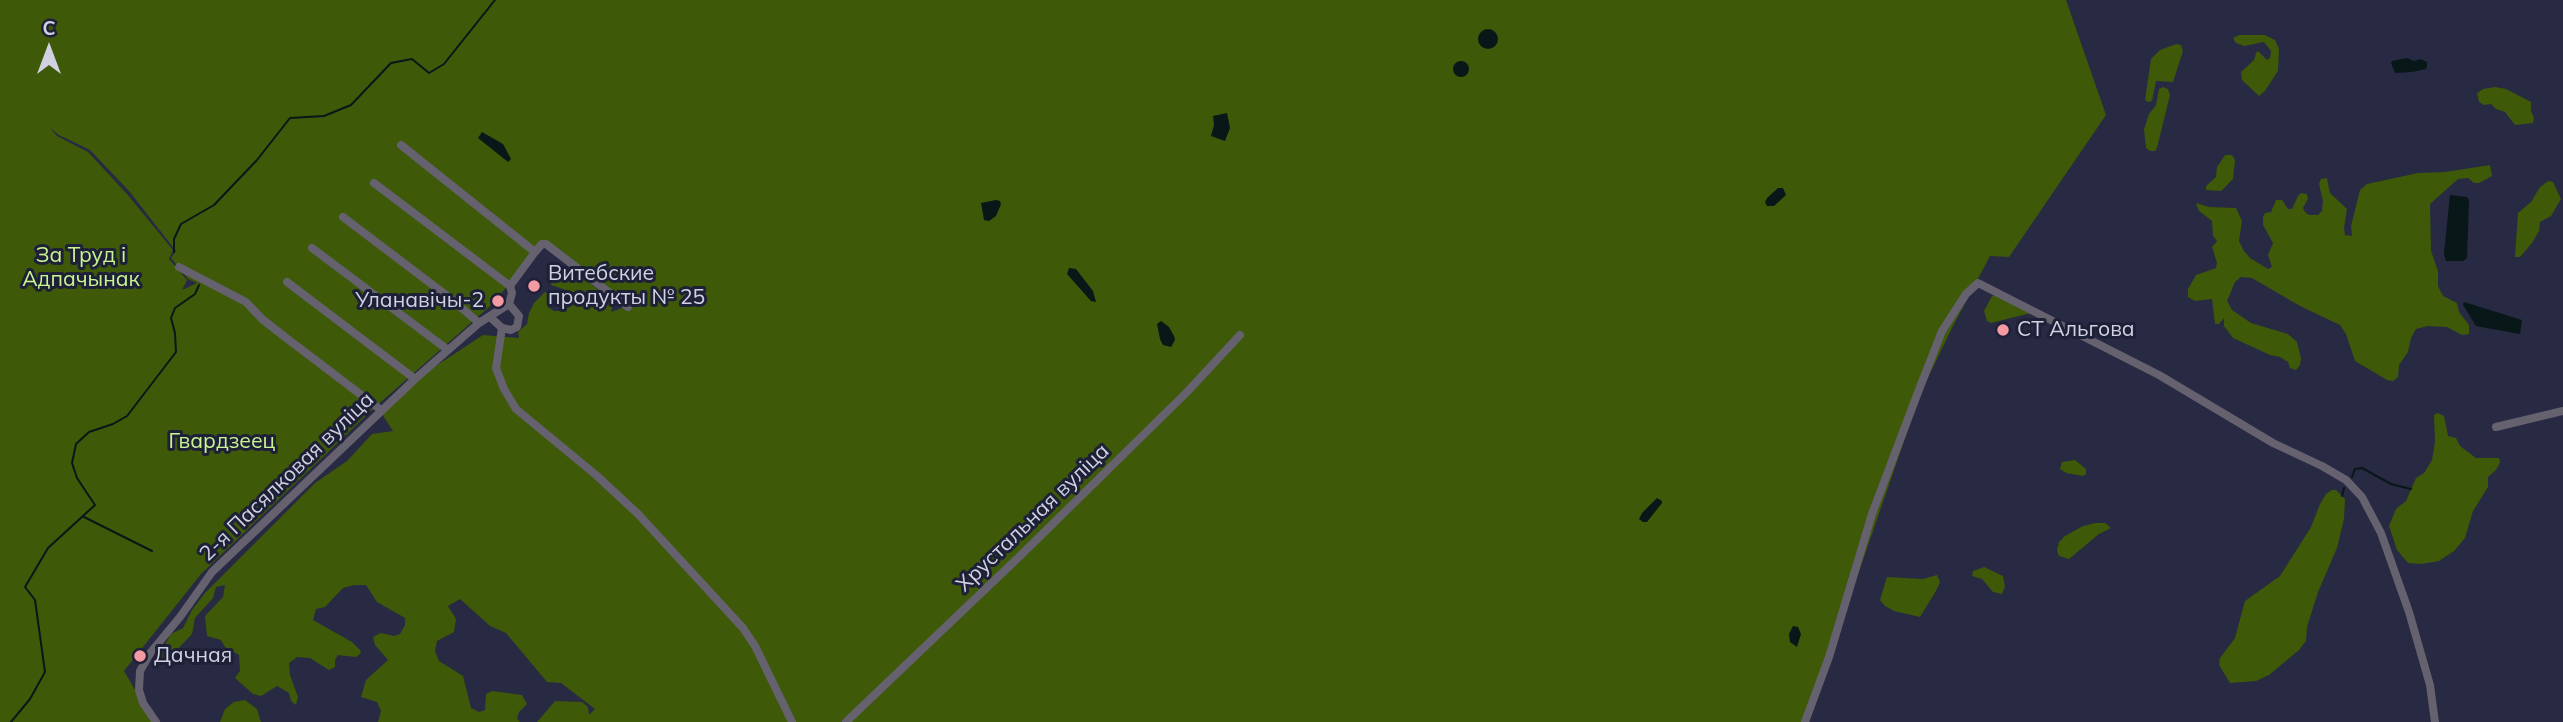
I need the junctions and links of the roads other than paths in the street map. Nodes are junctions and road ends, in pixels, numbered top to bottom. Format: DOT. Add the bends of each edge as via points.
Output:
graph roads {
  1 [pos="401,145"];
  2 [pos="374,183"];
  3 [pos="343,217"];
  4 [pos="312,248"];
  5 [pos="535,252"];
  6 [pos="179,267"];
  7 [pos="287,282"];
  8 [pos="510,286"];
  9 [pos="509,304"];
  10 [pos="628,307"];
  11 [pos="490,317"];
  12 [pos="479,323"];
  13 [pos="502,328"];
  14 [pos="1240,335"];
  15 [pos="448,350"];
  16 [pos="415,379"];
  17 [pos="381,410"];
  18 [pos="2563,411"];
  19 [pos="2496,427"];
  20 [pos="156,722"];
  21 [pos="792,722"];
  22 [pos="846,722"];
  23 [pos="1805,722"];
  24 [pos="2435,722"];
  1 -- 5 [label="street"];
  2 -- 8 [label="street"];
  3 -- 12 [label="street"];
  4 -- 15 [label="street"];
  5 -- 8 [label="street"];
  5 -- 10 [label="street" via="546,244"];
  6 -- 17 [label="street" via="246,302"];
  7 -- 16 [label="street"];
  8 -- 9 [label="street"];
  9 -- 11 [label="street, 2-я Пасялковая вуліца"];
  9 -- 13 [label="street" via="516,310 518,322 511,330"];
  11 -- 12 [label="street, 2-я Пасялковая вуліца"];
  11 -- 13 [label="street"];
  12 -- 15 [label="street, 2-я Пасялковая вуліца"];
  13 -- 21 [label="street" via="496,368 516,409 638,514 743,628"];
  14 -- 22 [label="street, Хрустальная вуліца"];
  15 -- 16 [label="street, 2-я Пасялковая вуліца"];
  16 -- 17 [label="street, 2-я Пасялковая вуліца"];
  17 -- 20 [label="street, 2-я Пасялковая вуліца" via="212,572 151,652 138,677 143,703"];
  18 -- 19 [label="street"];
  23 -- 24 [label="street" via="1872,514 1942,331 1978,283 2159,375 2346,480 2362,496 2381,533 2430,685"];
}
